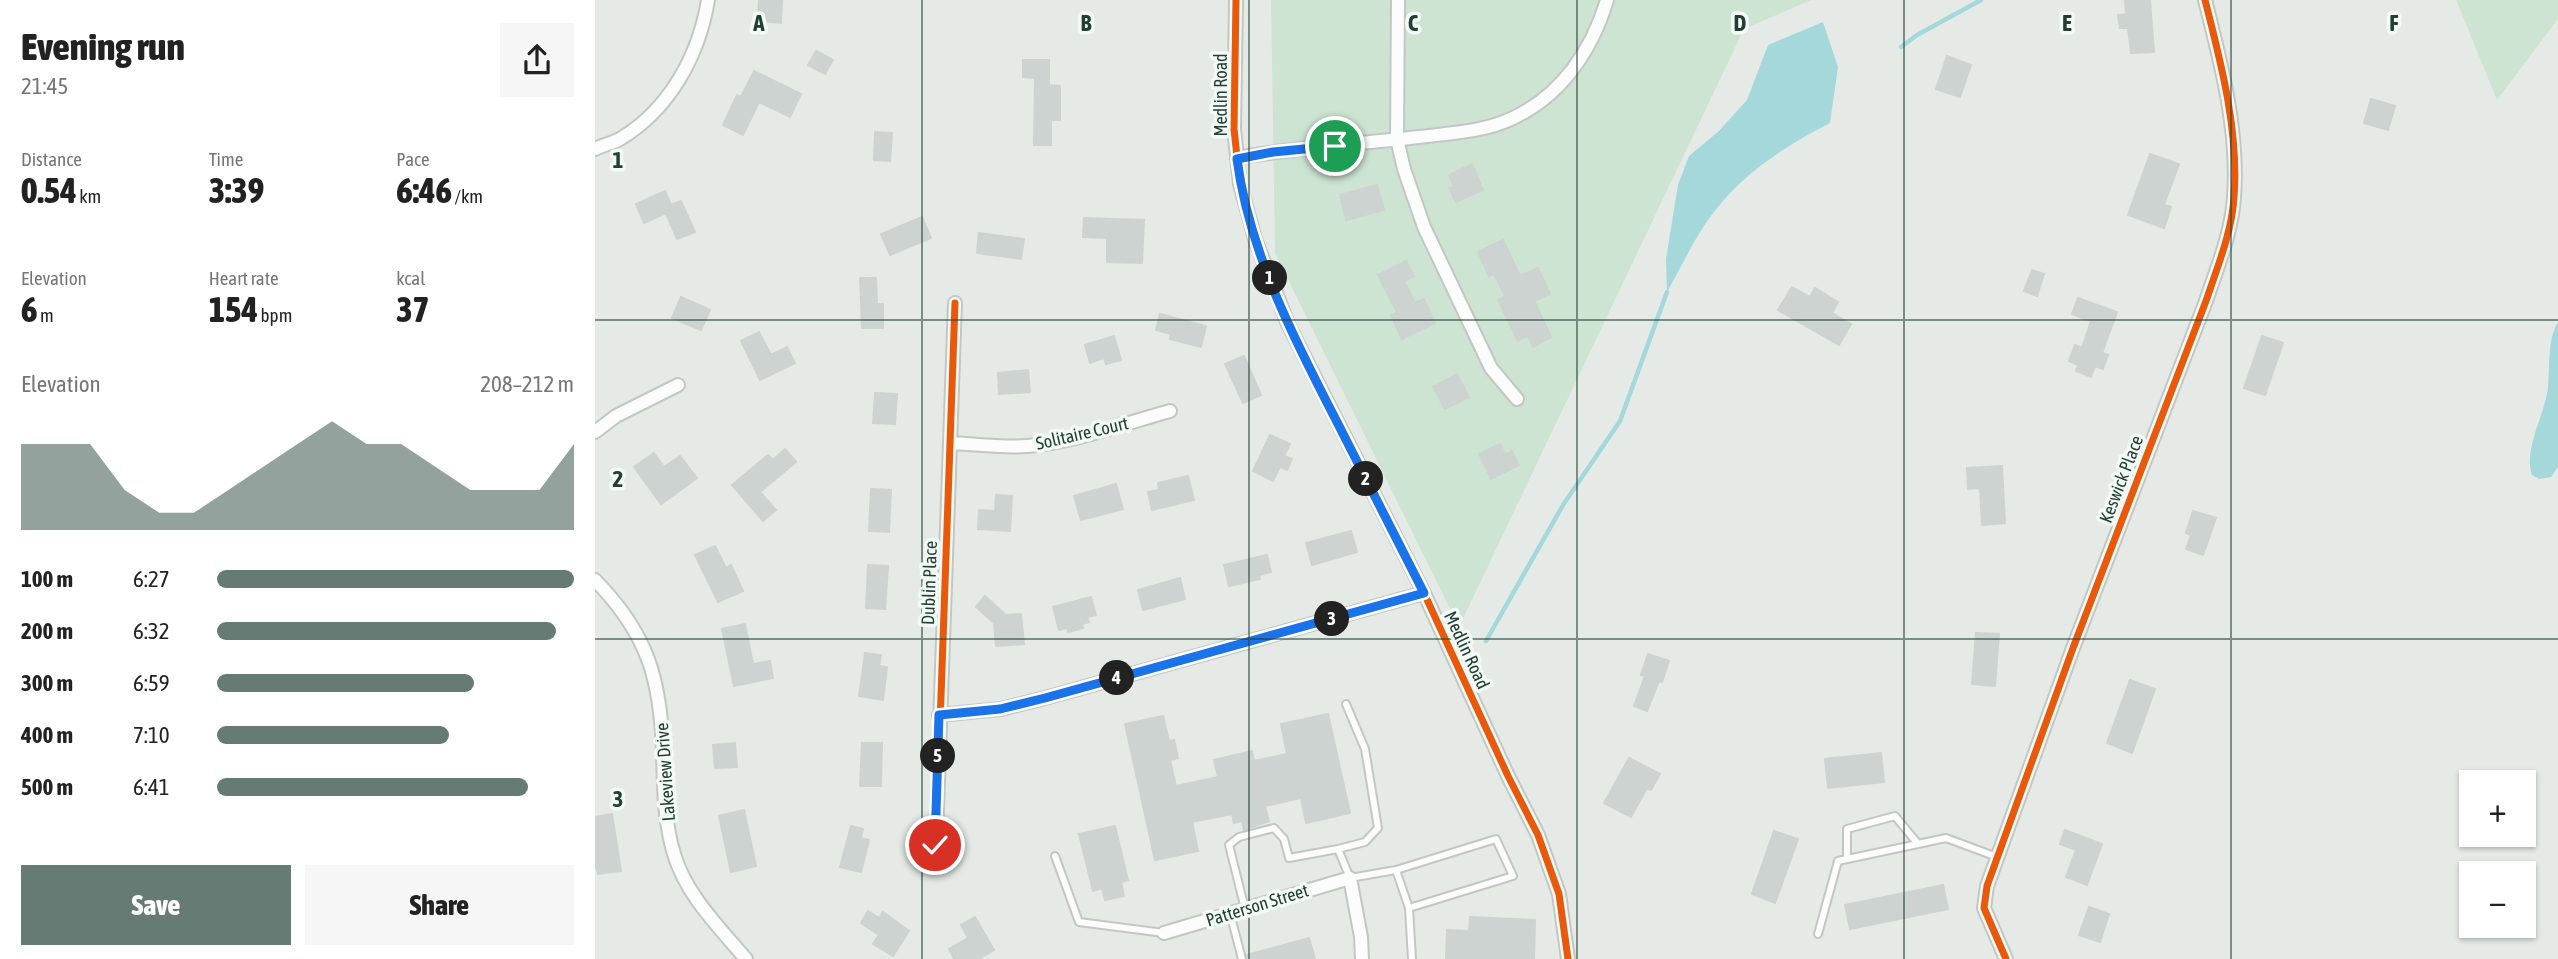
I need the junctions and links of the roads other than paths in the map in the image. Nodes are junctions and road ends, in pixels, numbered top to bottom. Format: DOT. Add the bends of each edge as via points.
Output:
graph roads {
  1 [pos="708,0"];
  2 [pos="1236,0"];
  3 [pos="1398,0"];
  4 [pos="1607,0"];
  5 [pos="2205,0"];
  6 [pos="1397,139"];
  7 [pos="595,149"];
  8 [pos="1237,159"];
  9 [pos="955,303"];
  10 [pos="678,385"];
  11 [pos="1517,399"];
  12 [pos="1170,411"];
  13 [pos="595,432"];
  14 [pos="950,443"];
  15 [pos="595,580"];
  16 [pos="1424,593"];
  17 [pos="1346,704"];
  18 [pos="939,715"];
  19 [pos="1918,844"];
  20 [pos="1338,849"];
  21 [pos="1055,856"];
  22 [pos="1997,857"];
  23 [pos="1847,859"];
  24 [pos="935,865"];
  25 [pos="1396,870"];
  26 [pos="1350,878"];
  27 [pos="1409,908"];
  28 [pos="1245,909"];
  29 [pos="1230,913"];
  30 [pos="1164,933"];
  31 [pos="1818,934"];
  32 [pos="746,959"];
  33 [pos="1243,959"];
  34 [pos="1362,959"];
  35 [pos="1412,959"];
  36 [pos="1568,959"];
  37 [pos="2006,959"];
  1 -- 7 [label="street" via="694,54 668,96 620,139"];
  2 -- 8 [label="street, Medlin Road"];
  3 -- 6 [label="street"];
  4 -- 6 [label="street" via="1597,31 1576,67 1548,96 1513,118 1478,130"];
  5 -- 22 [label="street, Keswick Place" via="2234,148 2234,199 2222,255"];
  6 -- 8 [label="street"];
  6 -- 11 [label="street" via="1429,239 1490,368"];
  8 -- 16 [label="street, Medlin Road" via="1255,239 1289,324"];
  9 -- 14 [label="street, Dublin Place"];
  10 -- 13 [label="street" via="616,416"];
  12 -- 14 [label="street, Solitaire Court" via="1046,444"];
  14 -- 18 [label="street, Dublin Place"];
  15 -- 32 [label="street, Lakeview Drive" via="630,623 654,672 665,807 681,874"];
  16 -- 18 [label="street" via="1045,698 1000,709"];
  16 -- 36 [label="street, Medlin Road" via="1538,835 1559,894"];
  17 -- 20 [label="lane" via="1364,749 1378,828 1365,842"];
  18 -- 24 [label="street, Dublin Place"];
  19 -- 22 [label="lane" via="1946,838"];
  19 -- 23 [label="lane"];
  19 -- 23 [label="lane" via="1895,816 1847,829"];
  20 -- 26 [label="lane"];
  20 -- 28 [label="lane" via="1289,858 1284,839 1274,828 1238,837 1229,845"];
  21 -- 30 [label="lane" via="1079,922"];
  22 -- 37 [label="street, Keswick Place" via="1984,908"];
  23 -- 31 [label="lane" via="1838,861"];
  25 -- 26 [label="lane"];
  25 -- 27 [label="lane"];
  25 -- 27 [label="lane" via="1496,839 1513,876"];
  26 -- 28 [label="street, Patterson Street"];
  26 -- 34 [label="street"];
  27 -- 35 [label="lane"];
  28 -- 29 [label="street, Patterson Street"];
  29 -- 30 [label="street, Patterson Street"];
  29 -- 33 [label="lane"];
}
